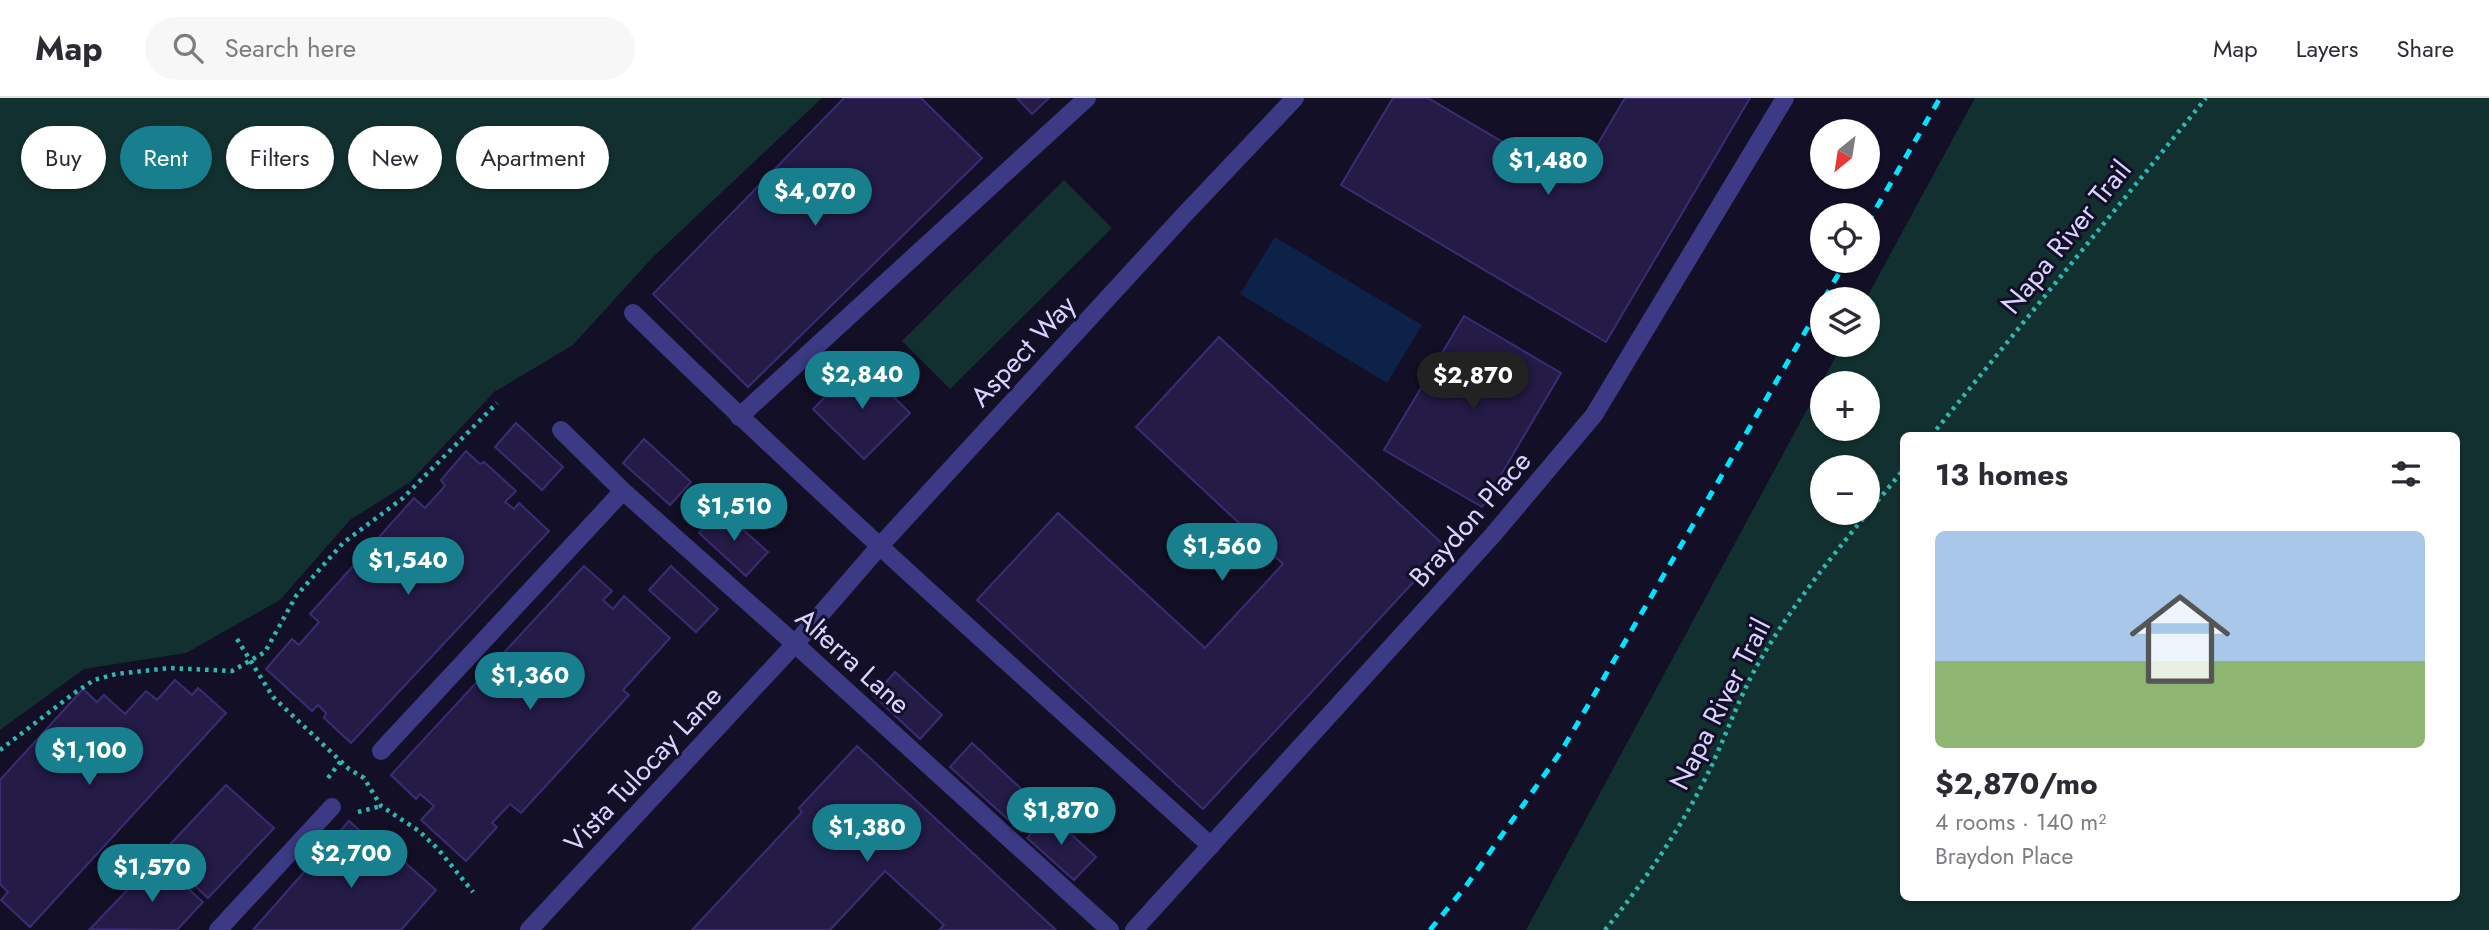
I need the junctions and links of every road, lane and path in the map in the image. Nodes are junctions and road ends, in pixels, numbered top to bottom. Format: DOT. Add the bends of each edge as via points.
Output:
graph roads {
  1 [pos="1087,98"];
  2 [pos="1295,98"];
  3 [pos="1784,98"];
  4 [pos="2206,98"];
  5 [pos="633,313"];
  6 [pos="497,404"];
  7 [pos="739,417"];
  8 [pos="561,430"];
  9 [pos="1934,432"];
  10 [pos="1900,474"];
  11 [pos="622,491"];
  12 [pos="879,547"];
  13 [pos="237,639"];
  14 [pos="795,644"];
  15 [pos="251,662"];
  16 [pos="0,750"];
  17 [pos="382,751"];
  18 [pos="332,807"];
  19 [pos="1211,846"];
  20 [pos="473,892"];
  21 [pos="218,930"];
  22 [pos="529,930"];
  23 [pos="1110,930"];
  24 [pos="1134,930"];
  25 [pos="1605,930"];
  1 -- 7 [label="street"];
  2 -- 12 [label="street, Aspect Way"];
  3 -- 19 [label="street, Braydon Place" via="1594,415 1492,536"];
  4 -- 9 [label="path, Napa River Trail"];
  5 -- 7 [label="street"];
  6 -- 15 [label="path" via="403,498 343,544 296,597 265,652"];
  7 -- 12 [label="street"];
  8 -- 11 [label="street, Alterra Lane"];
  10 -- 25 [label="path, Napa River Trail" via="1779,629 1756,667 1687,814"];
  11 -- 14 [label="street, Alterra Lane"];
  11 -- 17 [label="street"];
  12 -- 14 [label="street, Aspect Way"];
  12 -- 19 [label="street"];
  13 -- 15 [label="path"];
  14 -- 22 [label="street, Vista Tulocay Lane"];
  14 -- 23 [label="street, Alterra Lane"];
  15 -- 16 [label="path" via="232,671 170,668 94,680"];
  15 -- 20 [label="path" via="273,696 364,778 381,806 438,849"];
  18 -- 21 [label="street"];
  19 -- 24 [label="street, Braydon Place"];
}
